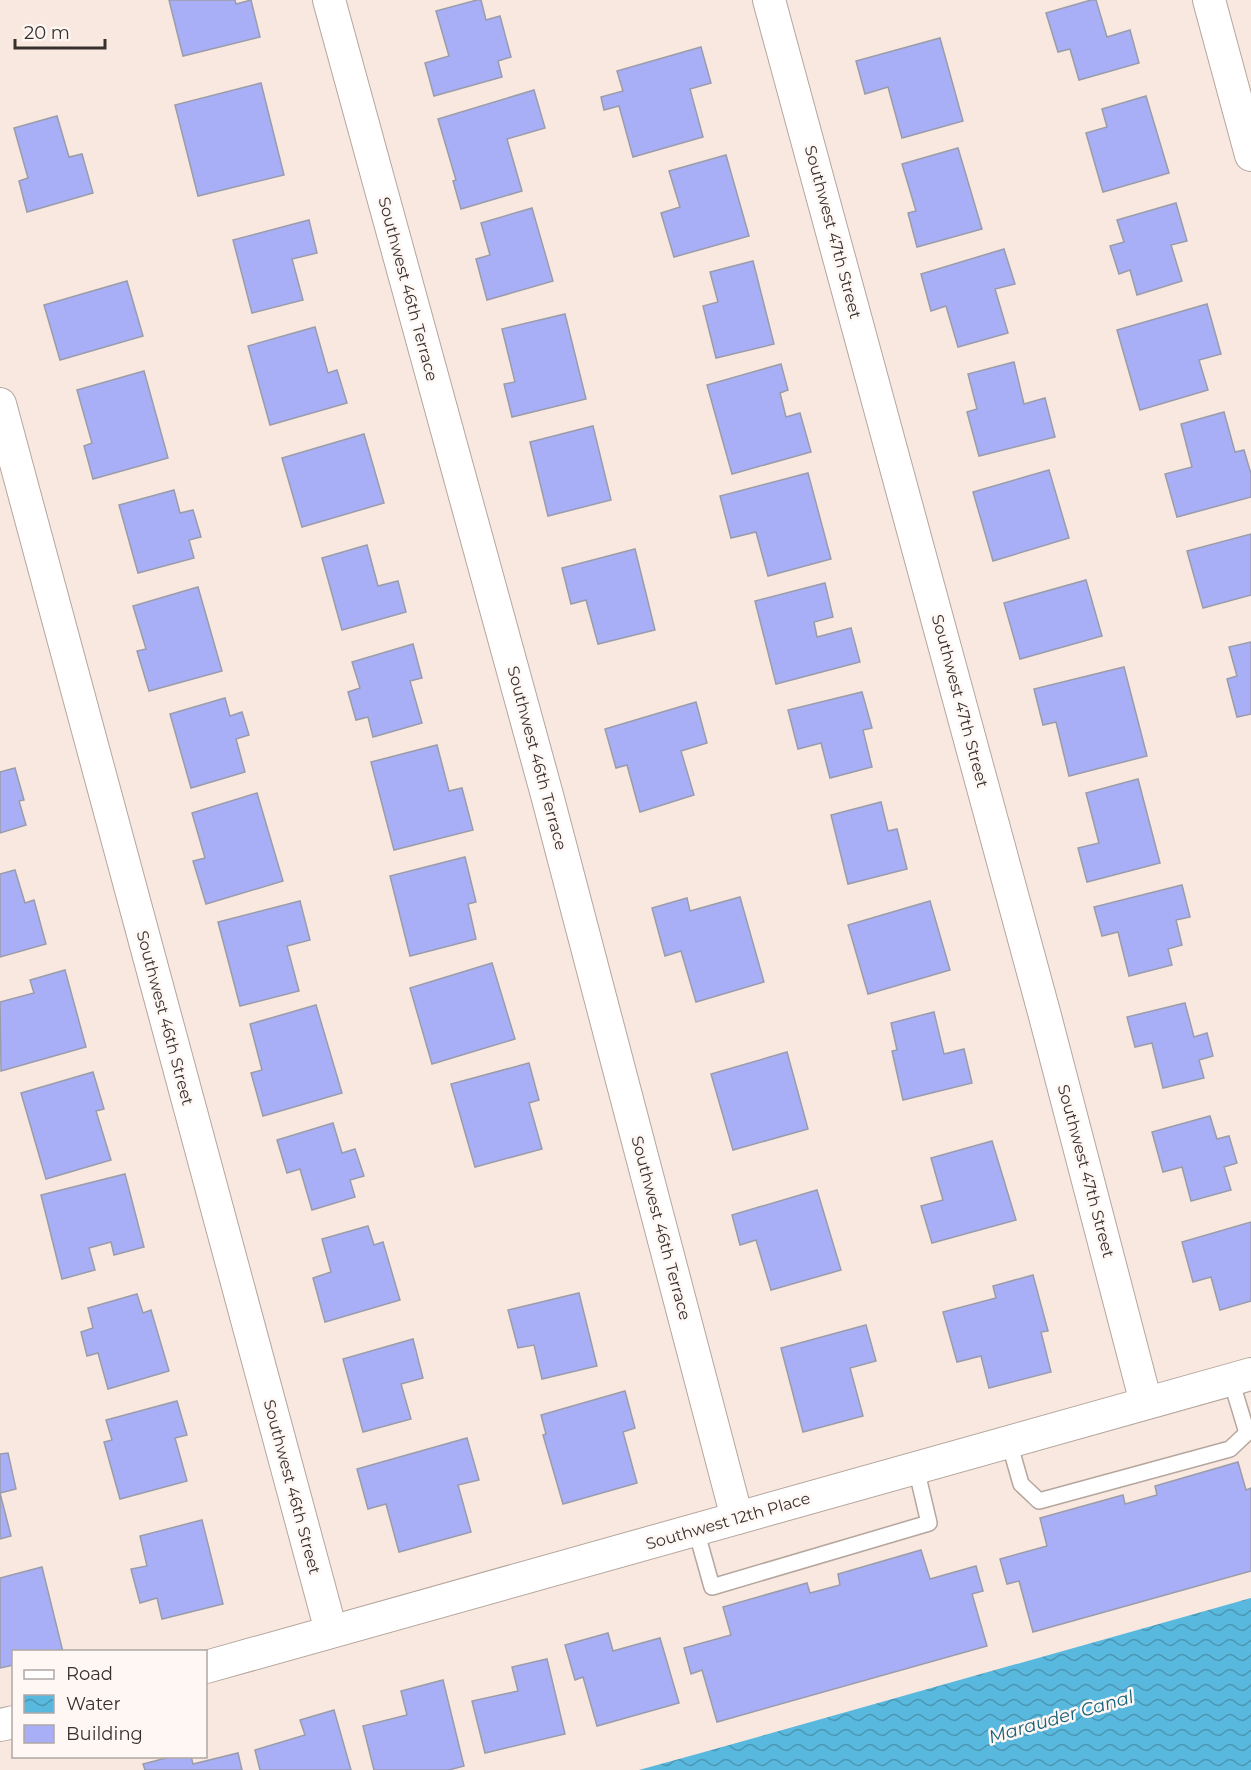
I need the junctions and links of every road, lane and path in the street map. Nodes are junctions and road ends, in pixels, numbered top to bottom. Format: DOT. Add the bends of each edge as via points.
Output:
graph roads {
  1 [pos="329,0"];
  2 [pos="769,0"];
  3 [pos="1209,0"];
  4 [pos="1251,155"];
  5 [pos="0,404"];
  6 [pos="1241,1377"];
  7 [pos="1146,1403"];
  8 [pos="1009,1442"];
  9 [pos="916,1468"];
  10 [pos="737,1518"];
  11 [pos="696,1530"];
  12 [pos="332,1631"];
  13 [pos="207,1667"];
  1 -- 10 [label="street, Southwest 46th Terrace" via="547,795"];
  2 -- 7 [label="street, Southwest 47th Street"];
  3 -- 4 [label="street"];
  5 -- 12 [label="street, Southwest 46th Street"];
  6 -- 7 [label="street, Southwest 12th Place"];
  6 -- 8 [label="lane" via="1247,1432 1230,1449 1039,1501 1021,1484"];
  7 -- 8 [label="street, Southwest 12th Place"];
  8 -- 9 [label="street, Southwest 12th Place"];
  9 -- 10 [label="street, Southwest 12th Place"];
  9 -- 11 [label="lane" via="929,1523 712,1587"];
  10 -- 11 [label="street, Southwest 12th Place"];
  11 -- 12 [label="street, Southwest 12th Place"];
  12 -- 13 [label="street, Southwest 12th Place"];
}
